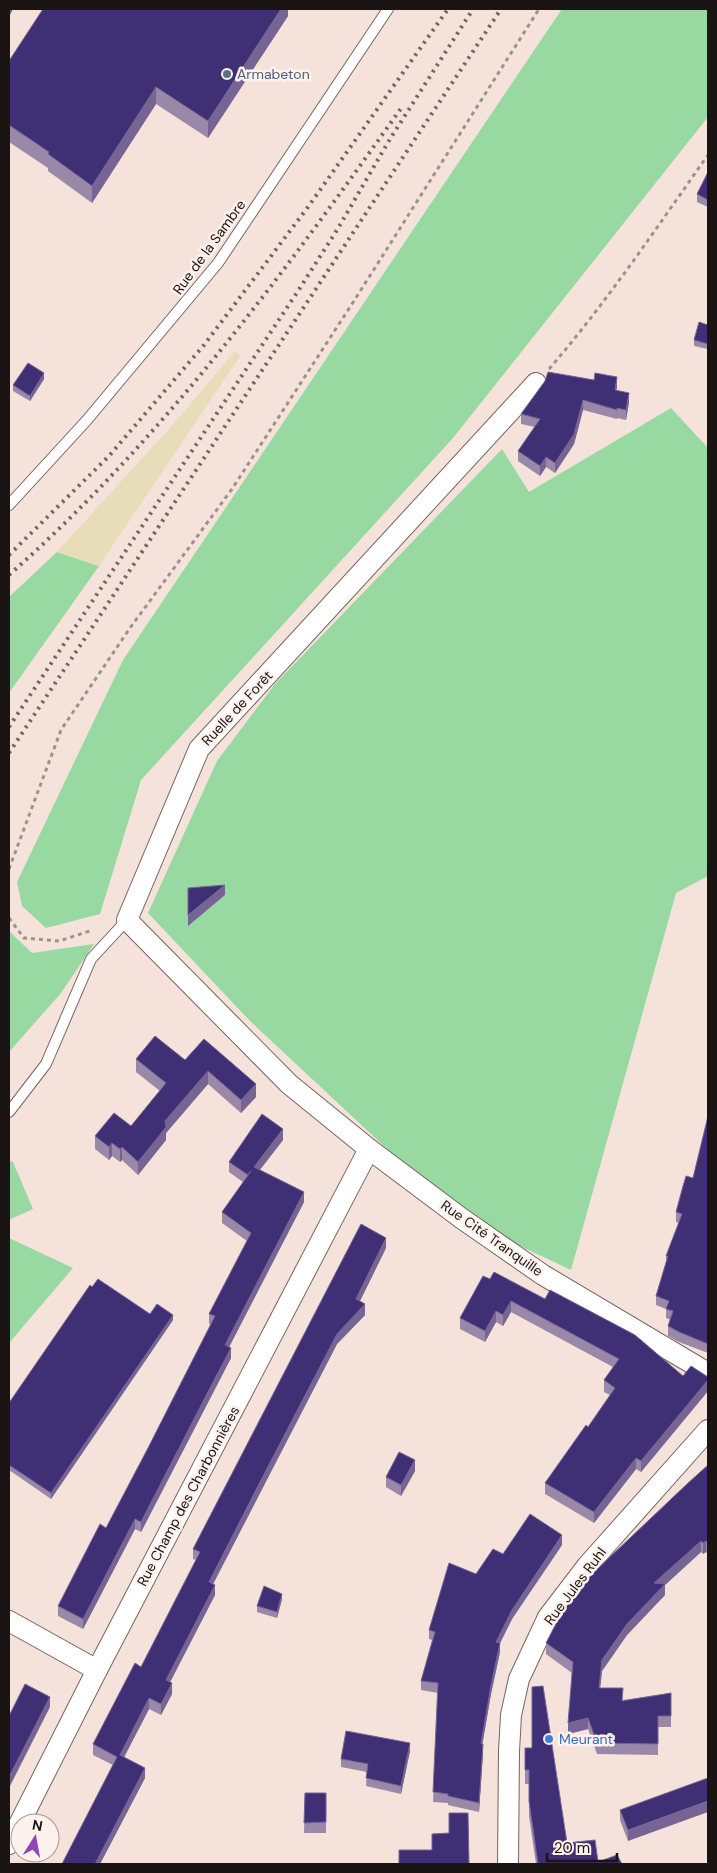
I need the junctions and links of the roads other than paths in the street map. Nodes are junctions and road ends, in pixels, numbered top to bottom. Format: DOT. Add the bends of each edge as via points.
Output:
graph roads {
  1 [pos="388,9"];
  2 [pos="536,383"];
  3 [pos="9,505"];
  4 [pos="127,920"];
  5 [pos="9,1112"];
  6 [pos="369,1149"];
  7 [pos="708,1373"];
  8 [pos="708,1430"];
  9 [pos="9,1621"];
  10 [pos="97,1670"];
  11 [pos="9,1844"];
  12 [pos="508,1864"];
  1 -- 3 [label="lane, Rue de la Sambre" via="218,264 87,420"];
  2 -- 4 [label="street, Ruelle de Forêt" via="199,749"];
  4 -- 5 [label="lane" via="91,959 46,1064"];
  4 -- 6 [label="street, Rue Cité Tranquille" via="289,1084"];
  6 -- 7 [label="street, Rue Cité Tranquille" via="543,1275"];
  6 -- 10 [label="street, Rue Champ des Charbonnières"];
  8 -- 12 [label="street, Rue Jules Ruhl" via="587,1566 548,1618 519,1679 511,1715"];
  9 -- 10 [label="street"];
  10 -- 11 [label="street, Rue Champ des Charbonnières"];
}
